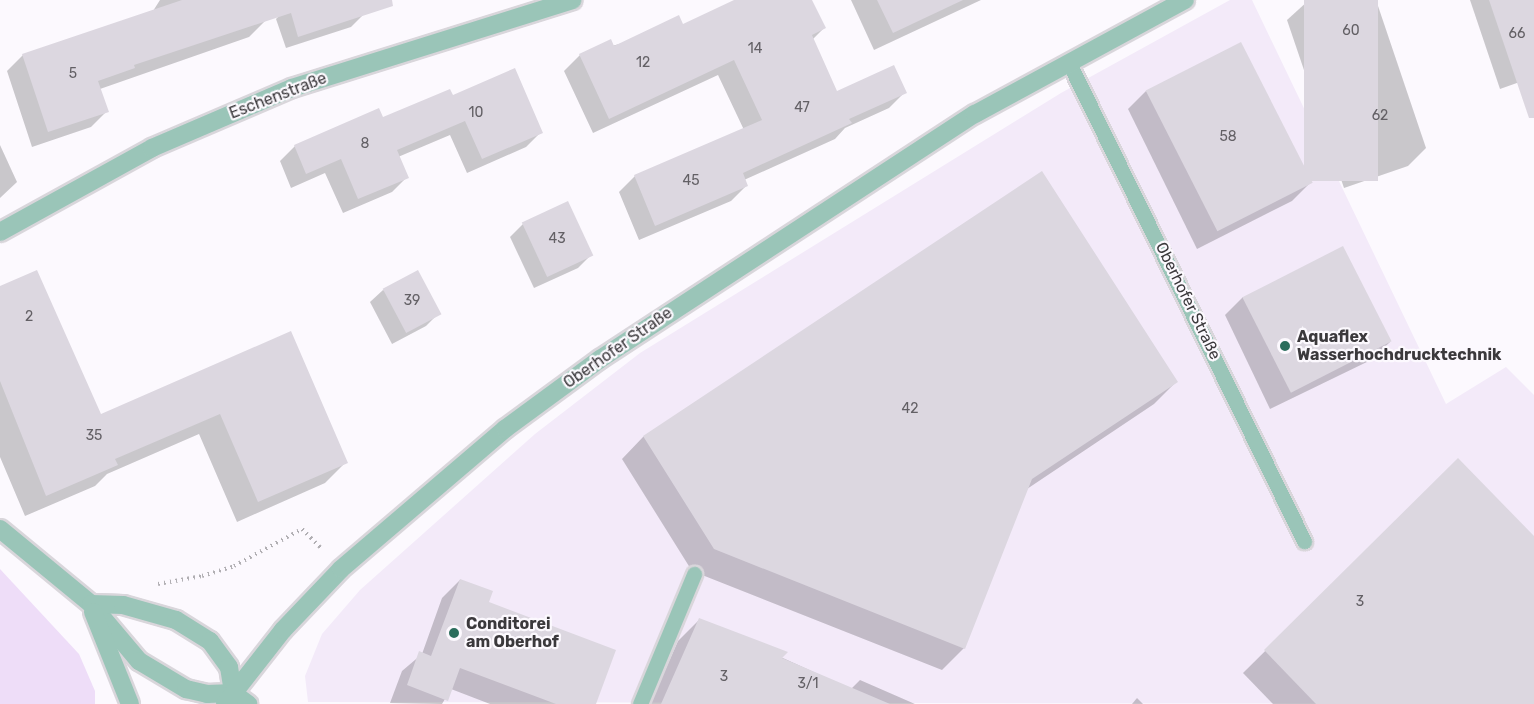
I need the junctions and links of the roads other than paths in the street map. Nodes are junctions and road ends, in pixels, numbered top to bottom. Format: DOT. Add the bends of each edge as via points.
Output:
graph roads {
  1 [pos="572,0"];
  2 [pos="1185,0"];
  3 [pos="1069,63"];
  4 [pos="0,232"];
  5 [pos="0,529"];
  6 [pos="1304,541"];
  7 [pos="694,574"];
  8 [pos="90,604"];
  9 [pos="235,700"];
  10 [pos="130,704"];
  11 [pos="640,704"];
  1 -- 4 [label="street, Eschenstraße" via="292,88 152,148"];
  2 -- 3 [label="street, Oberhofer Straße"];
  3 -- 6 [label="lane, Oberhofer Straße"];
  3 -- 9 [label="street, Oberhofer Straße" via="975,114 862,184 600,358 505,429 340,569 283,630"];
  5 -- 8 [label="street"];
  7 -- 11 [label="lane"];
  8 -- 9 [label="street" via="139,661 186,689"];
  8 -- 9 [label="street" via="123,605 176,620 210,641 229,667"];
  8 -- 10 [label="street" via="105,651"];
}
